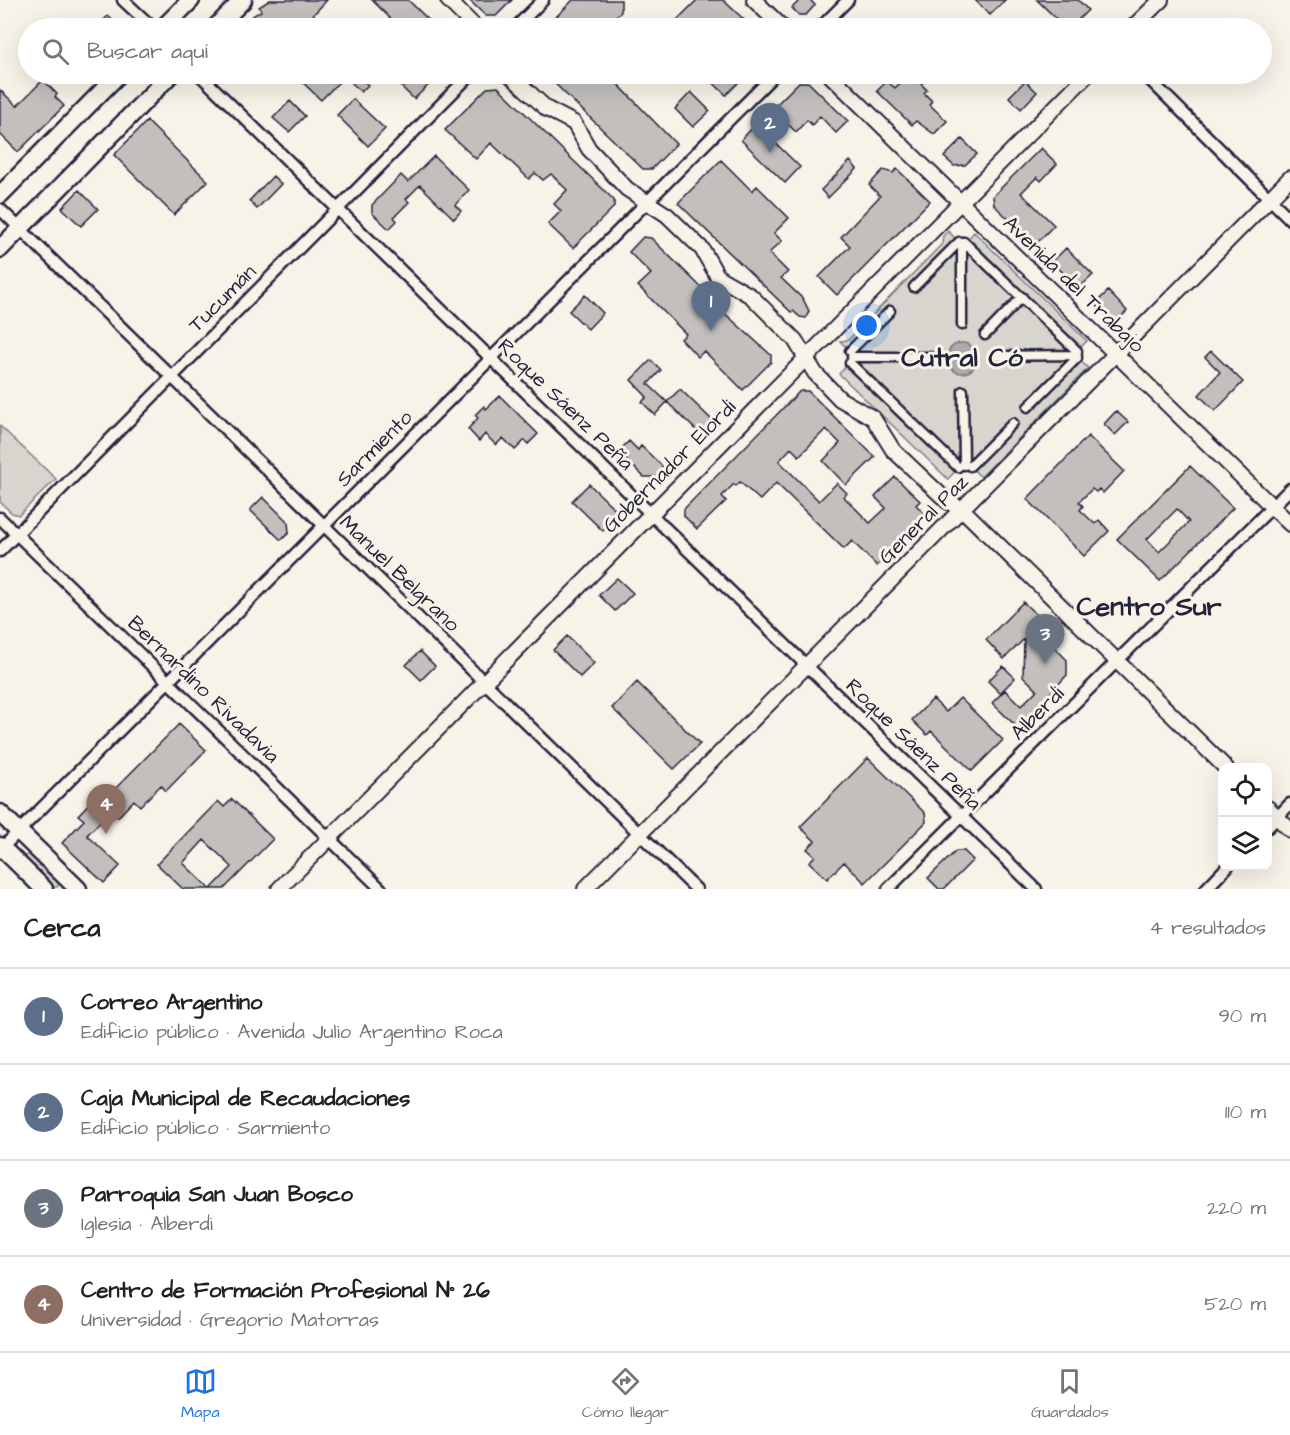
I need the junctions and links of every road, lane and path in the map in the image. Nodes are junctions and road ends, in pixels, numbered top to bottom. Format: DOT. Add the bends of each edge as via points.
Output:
graph roads {
  1 [pos="123,0"];
  2 [pos="191,0"];
  3 [pos="243,0"];
  4 [pos="448,0"];
  5 [pos="543,0"];
  6 [pos="754,0"];
  7 [pos="848,0"];
  8 [pos="1161,0"];
  9 [pos="142,18"];
  10 [pos="173,18"];
  11 [pos="225,18"];
  12 [pos="466,18"];
  13 [pos="525,18"];
  14 [pos="773,18"];
  15 [pos="830,18"];
  16 [pos="1142,18"];
  17 [pos="109,84"];
  18 [pos="161,84"];
  19 [pos="209,84"];
  20 [pos="461,84"];
  21 [pos="520,84"];
  22 [pos="765,84"];
  23 [pos="839,84"];
  24 [pos="1078,84"];
  25 [pos="1153,84"];
  26 [pos="1290,178"];
  27 [pos="0,195"];
  28 [pos="1270,198"];
  29 [pos="647,202"];
  30 [pos="960,202"];
  31 [pos="0,209"];
  32 [pos="338,209"];
  33 [pos="1290,219"];
  34 [pos="20,228"];
  35 [pos="962,242"];
  36 [pos="0,249"];
  37 [pos="914,287"];
  38 [pos="1022,297"];
  39 [pos="890,311"];
  40 [pos="962,325"];
  41 [pos="985,335"];
  42 [pos="1116,354"];
  43 [pos="1077,355"];
  44 [pos="995,356"];
  45 [pos="806,357"];
  46 [pos="851,357"];
  47 [pos="930,357"];
  48 [pos="491,358"];
  49 [pos="172,377"];
  50 [pos="963,391"];
  51 [pos="1028,407"];
  52 [pos="1013,423"];
  53 [pos="964,466"];
  54 [pos="1290,489"];
  55 [pos="1272,507"];
  56 [pos="962,509"];
  57 [pos="651,514"];
  58 [pos="0,518"];
  59 [pos="1290,524"];
  60 [pos="324,526"];
  61 [pos="17,534"];
  62 [pos="0,551"];
  63 [pos="1117,661"];
  64 [pos="807,666"];
  65 [pos="168,682"];
  66 [pos="484,682"];
  67 [pos="1221,763"];
  68 [pos="1290,804"];
  69 [pos="0,813"];
  70 [pos="961,816"];
  71 [pos="1272,816"];
  72 [pos="1272,818"];
  73 [pos="1290,830"];
  74 [pos="19,832"];
  75 [pos="640,834"];
  76 [pos="329,839"];
  77 [pos="1,848"];
  78 [pos="1224,871"];
  79 [pos="44,889"];
  80 [pos="78,889"];
  81 [pos="279,889"];
  82 [pos="381,889"];
  83 [pos="585,889"];
  84 [pos="696,889"];
  85 [pos="888,889"];
  86 [pos="1036,889"];
  87 [pos="1206,889"];
  1 -- 9 [label="street"];
  2 -- 10 [label="main road"];
  3 -- 11 [label="main road"];
  4 -- 12 [label="street"];
  5 -- 13 [label="street"];
  6 -- 14 [label="street"];
  7 -- 15 [label="street"];
  8 -- 16 [label="street"];
  17 -- 27 [label="main road"];
  18 -- 34 [label="main road"];
  19 -- 32 [label="street, Roque Sáenz Peña"];
  20 -- 32 [label="street, Tucumán"];
  21 -- 29 [label="street" via="547,109 574,123 591,152 627,189"];
  22 -- 29 [label="street, Sarmiento"];
  23 -- 30 [label="street, Avenida del Trabajo"];
  24 -- 30 [label="street, Gobernador Elordi"];
  25 -- 28 [label="street"];
  26 -- 28 [label="street, General Paz"];
  28 -- 33 [label="street"];
  28 -- 42 [label="street, General Paz"];
  29 -- 45 [label="street" via="698,245 718,277 751,296 794,339"];
  29 -- 48 [label="street, Sarmiento"];
  30 -- 42 [label="street, Avenida del Trabajo"];
  30 -- 45 [label="street, Gobernador Elordi"];
  31 -- 34 [label="street, Manuel Belgrano"];
  32 -- 48 [label="street, Roque Sáenz Peña"];
  32 -- 49 [label="street, Tucumán"];
  34 -- 36 [label="main road"];
  34 -- 49 [label="street, Manuel Belgrano"];
  35 -- 37 [label="street"];
  35 -- 38 [label="street"];
  35 -- 40 [label="street"];
  38 -- 41 [label="street"];
  38 -- 43 [label="street"];
  39 -- 46 [label="street"];
  42 -- 55 [label="street, Avenida del Trabajo"];
  42 -- 56 [label="street, General Paz"];
  43 -- 44 [label="street"];
  43 -- 51 [label="street"];
  45 -- 56 [label="street" via="840,399 873,418 893,450 947,501"];
  45 -- 57 [label="street, Gobernador Elordi"];
  46 -- 47 [label="street"];
  46 -- 53 [label="street"];
  48 -- 57 [label="street, Roque Sáenz Peña"];
  48 -- 60 [label="street, Sarmiento"];
  49 -- 60 [label="street, Manuel Belgrano"];
  49 -- 61 [label="street, Tucumán"];
  50 -- 53 [label="street"];
  52 -- 53 [label="street"];
  54 -- 55 [label="street, Alberdi"];
  55 -- 59 [label="street, Avenida del Trabajo"];
  55 -- 63 [label="street, Alberdi"];
  56 -- 63 [label="street"];
  56 -- 64 [label="street, General Paz"];
  57 -- 64 [label="street, Roque Sáenz Peña"];
  57 -- 66 [label="street, Gobernador Elordi"];
  58 -- 61 [label="street, Bernardino Rivadavia"];
  60 -- 65 [label="street, Sarmiento"];
  60 -- 66 [label="street, Manuel Belgrano"];
  61 -- 62 [label="street, Tucumán"];
  61 -- 65 [label="street, Bernardino Rivadavia"];
  63 -- 67 [label="street"];
  63 -- 70 [label="street, Alberdi"];
  64 -- 70 [label="street, Roque Sáenz Peña"];
  64 -- 75 [label="street, General Paz"];
  65 -- 74 [label="street, Sarmiento"];
  65 -- 76 [label="street, Bernardino Rivadavia"];
  66 -- 75 [label="street, Manuel Belgrano"];
  66 -- 76 [label="street, Gobernador Elordi"];
  68 -- 71 [label="street"];
  69 -- 74 [label="main road"];
  70 -- 85 [label="street, Alberdi"];
  70 -- 86 [label="street, Roque Sáenz Peña"];
  72 -- 73 [label="street"];
  74 -- 77 [label="street, Sarmiento"];
  74 -- 80 [label="main road"];
  75 -- 83 [label="street, General Paz"];
  75 -- 84 [label="street, Manuel Belgrano"];
  76 -- 81 [label="street, Gobernador Elordi"];
  76 -- 82 [label="street, Bernardino Rivadavia"];
  77 -- 79 [label="main road"];
  78 -- 87 [label="street"];
}
